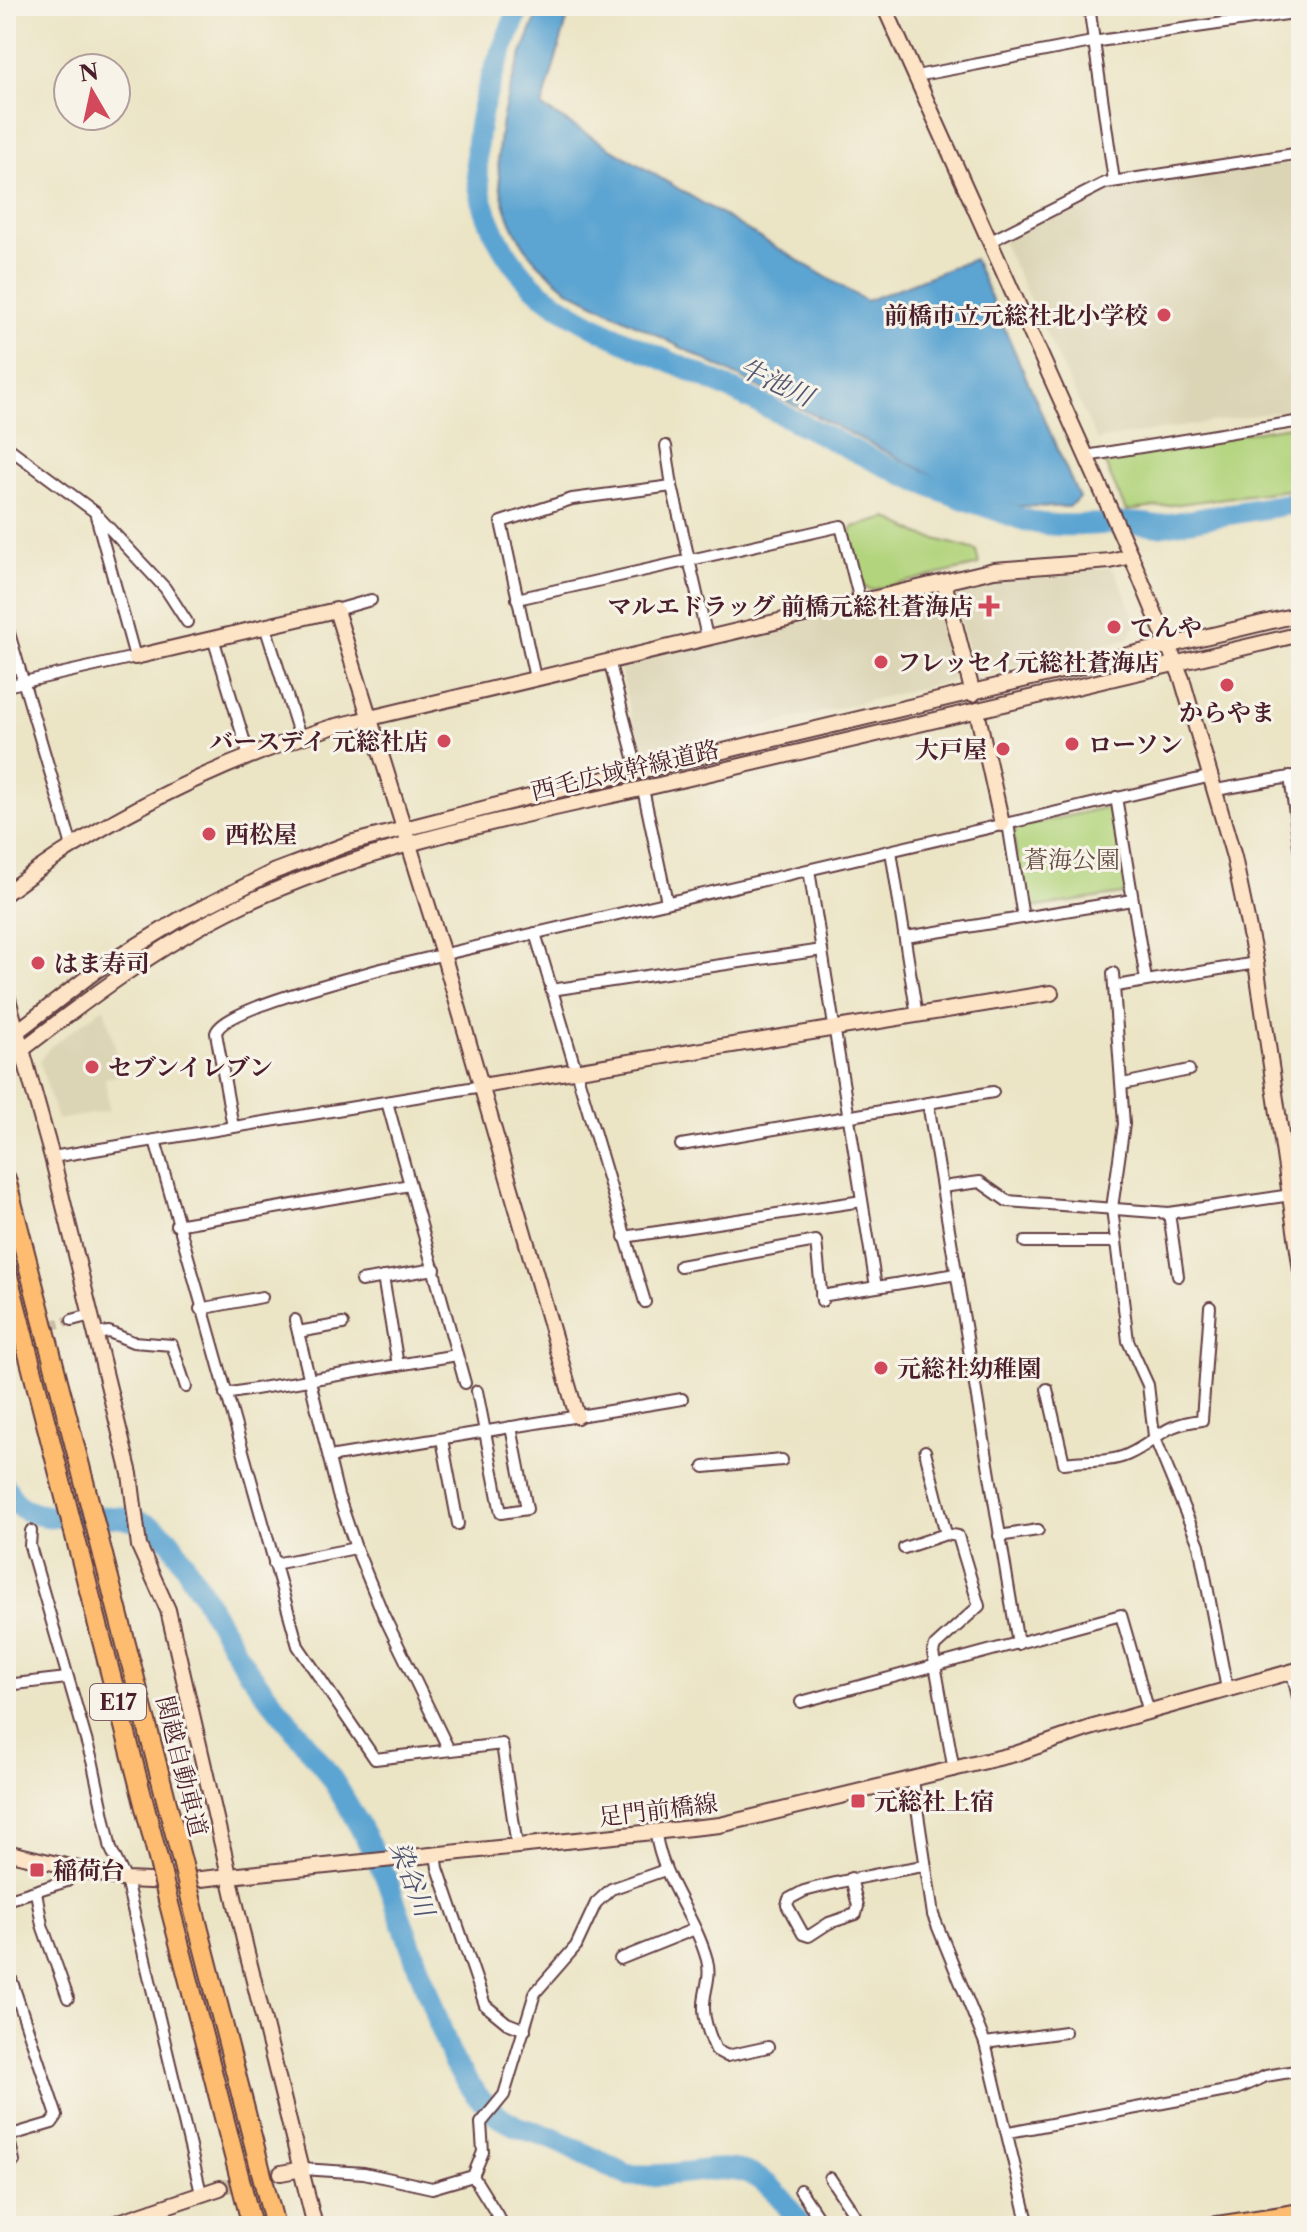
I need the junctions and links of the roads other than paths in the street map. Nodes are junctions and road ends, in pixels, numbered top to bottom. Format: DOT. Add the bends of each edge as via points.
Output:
graph roads {
  1 [pos="884,6"];
  2 [pos="1089,6"];
  3 [pos="1301,12"];
  4 [pos="1092,42"];
  5 [pos="916,76"];
  6 [pos="1301,153"];
  7 [pos="1114,181"];
  8 [pos="991,241"];
  9 [pos="1301,421"];
  10 [pos="6,446"];
  11 [pos="666,446"];
  12 [pos="1086,456"];
  13 [pos="672,486"];
  14 [pos="95,512"];
  15 [pos="1131,556"];
  16 [pos="688,559"];
  17 [pos="944,582"];
  18 [pos="517,599"];
  19 [pos="371,600"];
  20 [pos="860,601"];
  21 [pos="336,610"];
  22 [pos="1301,614"];
  23 [pos="187,622"];
  24 [pos="6,623"];
  25 [pos="265,626"];
  26 [pos="1301,634"];
  27 [pos="707,637"];
  28 [pos="213,638"];
  29 [pos="1170,645"];
  30 [pos="135,657"];
  31 [pos="609,660"];
  32 [pos="1177,664"];
  33 [pos="535,678"];
  34 [pos="25,682"];
  35 [pos="6,686"];
  36 [pos="973,694"];
  37 [pos="977,711"];
  38 [pos="371,716"];
  39 [pos="300,737"];
  40 [pos="249,756"];
  41 [pos="638,773"];
  42 [pos="1295,775"];
  43 [pos="1214,783"];
  44 [pos="643,789"];
  45 [pos="1116,797"];
  46 [pos="1005,824"];
  47 [pos="405,827"];
  48 [pos="409,844"];
  49 [pos="72,846"];
  50 [pos="891,851"];
  51 [pos="1301,861"];
  52 [pos="809,870"];
  53 [pos="6,893"];
  54 [pos="1132,900"];
  55 [pos="667,902"];
  56 [pos="1023,918"];
  57 [pos="535,933"];
  58 [pos="906,937"];
  59 [pos="822,950"];
  60 [pos="443,954"];
  61 [pos="1256,963"];
  62 [pos="1113,973"];
  63 [pos="1146,980"];
  64 [pos="1116,986"];
  65 [pos="551,990"];
  66 [pos="6,992"];
  67 [pos="1051,993"];
  68 [pos="917,1016"];
  69 [pos="18,1030"];
  70 [pos="834,1030"];
  71 [pos="6,1040"];
  72 [pos="22,1049"];
  73 [pos="6,1062"];
  74 [pos="1189,1070"];
  75 [pos="575,1071"];
  76 [pos="1123,1084"];
  77 [pos="482,1086"];
  78 [pos="993,1092"];
  79 [pos="387,1102"];
  80 [pos="928,1103"];
  81 [pos="848,1116"];
  82 [pos="233,1127"];
  83 [pos="155,1140"];
  84 [pos="681,1145"];
  85 [pos="52,1157"];
  86 [pos="6,1179"];
  87 [pos="410,1185"];
  88 [pos="942,1187"];
  89 [pos="1291,1195"];
  90 [pos="862,1201"];
  91 [pos="1112,1208"];
  92 [pos="1169,1213"];
  93 [pos="176,1225"];
  94 [pos="624,1237"];
  95 [pos="1025,1242"];
  96 [pos="1114,1242"];
  97 [pos="680,1266"];
  98 [pos="6,1268"];
  99 [pos="435,1269"];
  100 [pos="1301,1271"];
  101 [pos="957,1274"];
  102 [pos="1178,1276"];
  103 [pos="383,1277"];
  104 [pos="361,1281"];
  105 [pos="876,1287"];
  106 [pos="262,1297"];
  107 [pos="645,1302"];
  108 [pos="1210,1307"];
  109 [pos="200,1309"];
  110 [pos="91,1315"];
  111 [pos="72,1320"];
  112 [pos="295,1320"];
  113 [pos="343,1324"];
  114 [pos="298,1332"];
  115 [pos="95,1334"];
  116 [pos="457,1355"];
  117 [pos="398,1365"];
  118 [pos="311,1379"];
  119 [pos="465,1383"];
  120 [pos="186,1387"];
  121 [pos="1047,1389"];
  122 [pos="477,1391"];
  123 [pos="225,1394"];
  124 [pos="682,1399"];
  125 [pos="577,1416"];
  126 [pos="511,1427"];
  127 [pos="484,1432"];
  128 [pos="1154,1436"];
  129 [pos="442,1439"];
  130 [pos="925,1451"];
  131 [pos="329,1457"];
  132 [pos="782,1460"];
  133 [pos="704,1467"];
  134 [pos="458,1524"];
  135 [pos="1038,1530"];
  136 [pos="31,1531"];
  137 [pos="946,1534"];
  138 [pos="999,1536"];
  139 [pos="356,1548"];
  140 [pos="904,1548"];
  141 [pos="274,1564"];
  142 [pos="1018,1644"];
  143 [pos="937,1667"];
  144 [pos="1297,1670"];
  145 [pos="67,1678"];
  146 [pos="6,1685"];
  147 [pos="1227,1689"];
  148 [pos="801,1702"];
  149 [pos="1301,1710"];
  150 [pos="1149,1712"];
  151 [pos="449,1750"];
  152 [pos="954,1771"];
  153 [pos="913,1781"];
  154 [pos="656,1835"];
  155 [pos="517,1846"];
  156 [pos="6,1852"];
  157 [pos="436,1854"];
  158 [pos="923,1866"];
  159 [pos="76,1870"];
  160 [pos="665,1870"];
  161 [pos="231,1878"];
  162 [pos="851,1878"];
  163 [pos="126,1880"];
  164 [pos="36,1892"];
  165 [pos="6,1900"];
  166 [pos="695,1929"];
  167 [pos="620,1959"];
  168 [pos="6,1964"];
  169 [pos="68,1998"];
  170 [pos="525,2030"];
  171 [pos="1065,2032"];
  172 [pos="985,2043"];
  173 [pos="768,2047"];
  174 [pos="1301,2070"];
  175 [pos="1009,2132"];
  176 [pos="6,2169"];
  177 [pos="302,2169"];
  178 [pos="281,2173"];
  179 [pos="473,2176"];
  180 [pos="830,2178"];
  181 [pos="220,2188"];
  182 [pos="800,2190"];
  183 [pos="201,2193"];
  184 [pos="1301,2212"];
  185 [pos="107,2226"];
  186 [pos="252,2226"];
  187 [pos="275,2226"];
  188 [pos="315,2226"];
  189 [pos="504,2226"];
  190 [pos="824,2226"];
  191 [pos="862,2226"];
  192 [pos="1029,2226"];
  193 [pos="1211,2226"];
  1 -- 5 [label="street"];
  2 -- 4 [label="street"];
  3 -- 4 [label="street"];
  4 -- 5 [label="street"];
  4 -- 7 [label="street"];
  5 -- 8 [label="street"];
  6 -- 7 [label="street"];
  7 -- 8 [label="street"];
  8 -- 12 [label="street"];
  9 -- 12 [label="street"];
  10 -- 14 [label="street"];
  11 -- 13 [label="street"];
  12 -- 15 [label="street"];
  13 -- 16 [label="street"];
  13 -- 18 [label="street" via="572,499 505,518 500,529"];
  14 -- 23 [label="street" via="165,588"];
  14 -- 30 [label="street"];
  15 -- 17 [label="street" via="1006,568"];
  15 -- 29 [label="street"];
  16 -- 18 [label="street"];
  16 -- 20 [label="street" via="841,526"];
  16 -- 27 [label="street"];
  17 -- 20 [label="street"];
  17 -- 36 [label="street"];
  18 -- 33 [label="street"];
  19 -- 21 [label="street"];
  20 -- 27 [label="street"];
  21 -- 25 [label="street"];
  21 -- 38 [label="street"];
  22 -- 29 [label="street, 西毛広域幹線道路"];
  24 -- 34 [label="street"];
  25 -- 28 [label="street"];
  25 -- 39 [label="street"];
  26 -- 32 [label="street, 西毛広域幹線道路"];
  27 -- 31 [label="street"];
  28 -- 30 [label="street"];
  28 -- 40 [label="street"];
  29 -- 32 [label="street"];
  29 -- 36 [label="street, 西毛広域幹線道路"];
  30 -- 34 [label="street"];
  31 -- 33 [label="street"];
  31 -- 41 [label="street"];
  32 -- 37 [label="street, 西毛広域幹線道路"];
  32 -- 43 [label="street"];
  33 -- 38 [label="street"];
  34 -- 35 [label="street"];
  34 -- 49 [label="street"];
  36 -- 41 [label="street, 西毛広域幹線道路"];
  37 -- 44 [label="street, 西毛広域幹線道路"];
  37 -- 46 [label="street"];
  38 -- 39 [label="street"];
  38 -- 47 [label="street"];
  39 -- 40 [label="street"];
  40 -- 49 [label="street" via="146,803"];
  41 -- 47 [label="street, 西毛広域幹線道路"];
  42 -- 43 [label="street"];
  42 -- 51 [label="street"];
  43 -- 45 [label="street"];
  43 -- 61 [label="street"];
  44 -- 48 [label="street, 西毛広域幹線道路"];
  44 -- 55 [label="street"];
  45 -- 46 [label="street"];
  45 -- 54 [label="street"];
  46 -- 50 [label="street"];
  46 -- 56 [label="street"];
  47 -- 48 [label="street"];
  47 -- 69 [label="street, 西毛広域幹線道路" via="309,857 236,889 123,953"];
  48 -- 60 [label="street"];
  48 -- 72 [label="street, 西毛広域幹線道路" via="291,884 189,933 120,976"];
  49 -- 53 [label="street"];
  50 -- 52 [label="street"];
  50 -- 58 [label="street"];
  52 -- 55 [label="street"];
  52 -- 59 [label="street"];
  54 -- 56 [label="street"];
  54 -- 63 [label="street"];
  55 -- 57 [label="street"];
  56 -- 58 [label="street"];
  57 -- 60 [label="street"];
  57 -- 65 [label="street"];
  58 -- 68 [label="street"];
  59 -- 65 [label="street"];
  59 -- 70 [label="street"];
  60 -- 77 [label="street"];
  60 -- 82 [label="street" via="341,980 252,1008 220,1024 216,1033"];
  61 -- 63 [label="street"];
  61 -- 89 [label="street"];
  62 -- 64 [label="street"];
  63 -- 64 [label="street"];
  64 -- 76 [label="street"];
  65 -- 75 [label="street"];
  66 -- 69 [label="street"];
  67 -- 68 [label="street"];
  68 -- 70 [label="street"];
  69 -- 71 [label="street, 西毛広域幹線道路"];
  69 -- 72 [label="street"];
  70 -- 75 [label="street"];
  70 -- 81 [label="street"];
  72 -- 73 [label="street, 西毛広域幹線道路"];
  72 -- 85 [label="street"];
  74 -- 76 [label="street"];
  75 -- 77 [label="street"];
  75 -- 94 [label="street"];
  76 -- 91 [label="street" via="1123,1145"];
  77 -- 79 [label="street"];
  77 -- 125 [label="street"];
  78 -- 80 [label="street"];
  79 -- 82 [label="street"];
  79 -- 87 [label="street"];
  80 -- 81 [label="street"];
  80 -- 88 [label="street"];
  81 -- 84 [label="street"];
  81 -- 90 [label="street"];
  82 -- 83 [label="street"];
  83 -- 85 [label="street"];
  83 -- 93 [label="street"];
  85 -- 110 [label="street"];
  86 -- 187 [label="highway, 関越自動車道 / E17, bridge"];
  87 -- 93 [label="street"];
  87 -- 99 [label="street"];
  88 -- 91 [label="street" via="980,1182 1007,1201"];
  88 -- 101 [label="street"];
  89 -- 92 [label="street"];
  89 -- 100 [label="street"];
  90 -- 94 [label="street"];
  90 -- 105 [label="street"];
  91 -- 92 [label="street"];
  91 -- 96 [label="street"];
  92 -- 102 [label="street"];
  93 -- 109 [label="street"];
  94 -- 107 [label="street"];
  95 -- 96 [label="street"];
  96 -- 128 [label="street" via="1128,1341 1146,1375"];
  97 -- 105 [label="street" via="816,1241 822,1299"];
  98 -- 186 [label="highway, 関越自動車道 / E17, bridge"];
  99 -- 103 [label="street"];
  99 -- 116 [label="street"];
  101 -- 105 [label="street"];
  101 -- 138 [label="street"];
  103 -- 104 [label="street"];
  103 -- 117 [label="street"];
  106 -- 109 [label="street"];
  108 -- 128 [label="street" via="1202,1420 1174,1423"];
  109 -- 123 [label="street"];
  110 -- 111 [label="street"];
  110 -- 115 [label="street"];
  112 -- 114 [label="street"];
  113 -- 114 [label="street"];
  114 -- 118 [label="street"];
  115 -- 120 [label="street" via="172,1345"];
  115 -- 161 [label="street" via="138,1539 168,1610"];
  116 -- 117 [label="street"];
  116 -- 119 [label="street"];
  117 -- 118 [label="street"];
  118 -- 123 [label="street"];
  118 -- 131 [label="street"];
  121 -- 128 [label="street" via="1064,1463 1118,1458"];
  122 -- 127 [label="street"];
  123 -- 141 [label="street"];
  124 -- 125 [label="street"];
  125 -- 126 [label="street"];
  126 -- 127 [label="street"];
  126 -- 127 [label="street" via="527,1509 501,1513"];
  127 -- 129 [label="street"];
  128 -- 147 [label="street" via="1199,1545"];
  129 -- 131 [label="street"];
  129 -- 134 [label="street"];
  130 -- 137 [label="street"];
  131 -- 139 [label="street"];
  132 -- 133 [label="street"];
  135 -- 138 [label="street"];
  136 -- 145 [label="street" via="30,1546"];
  137 -- 140 [label="street"];
  137 -- 143 [label="street" via="958,1536 979,1606 935,1646"];
  138 -- 142 [label="street"];
  139 -- 141 [label="street"];
  139 -- 151 [label="street"];
  141 -- 151 [label="street" via="298,1646 375,1759"];
  142 -- 143 [label="street"];
  142 -- 150 [label="street" via="1121,1615"];
  143 -- 148 [label="street"];
  143 -- 152 [label="street"];
  144 -- 147 [label="street, 足門前橋線"];
  144 -- 149 [label="street"];
  145 -- 146 [label="street"];
  145 -- 163 [label="street" via="111,1849"];
  147 -- 150 [label="street, 足門前橋線"];
  150 -- 152 [label="street, 足門前橋線"];
  151 -- 155 [label="street" via="502,1744"];
  152 -- 153 [label="street, 足門前橋線"];
  153 -- 154 [label="street, 足門前橋線" via="747,1820"];
  153 -- 158 [label="street"];
  154 -- 155 [label="street, 足門前橋線"];
  154 -- 160 [label="street"];
  155 -- 157 [label="street, 足門前橋線"];
  156 -- 159 [label="street, 足門前橋線"];
  157 -- 161 [label="street, 足門前橋線"];
  157 -- 170 [label="street" via="485,2005"];
  158 -- 162 [label="street"];
  158 -- 172 [label="street" via="936,1925"];
  159 -- 163 [label="street, 足門前橋線"];
  159 -- 164 [label="street" via="67,1881"];
  160 -- 166 [label="street"];
  160 -- 170 [label="street" via="621,1884 596,1903 576,1946 535,1993"];
  161 -- 163 [label="street, 足門前橋線"];
  161 -- 177 [label="street"];
  162 -- 162 [label="street" via="804,1891 787,1902 803,1934 856,1914"];
  163 -- 183 [label="street"];
  164 -- 165 [label="street"];
  164 -- 169 [label="street"];
  166 -- 167 [label="street"];
  166 -- 173 [label="street" via="710,1970 703,2009 716,2050 727,2056"];
  168 -- 176 [label="street" via="57,2116 52,2123 8,2136 14,2161"];
  170 -- 179 [label="street" via="504,2095 484,2117 483,2152"];
  171 -- 172 [label="street"];
  172 -- 175 [label="street"];
  174 -- 175 [label="street" via="1266,2076 1237,2089"];
  175 -- 192 [label="street"];
  177 -- 178 [label="street"];
  177 -- 179 [label="street" via="364,2173 432,2188"];
  177 -- 188 [label="street"];
  179 -- 189 [label="street"];
  180 -- 191 [label="street"];
  181 -- 183 [label="street"];
  182 -- 190 [label="street"];
  183 -- 185 [label="street"];
  184 -- 193 [label="main road"];
}
